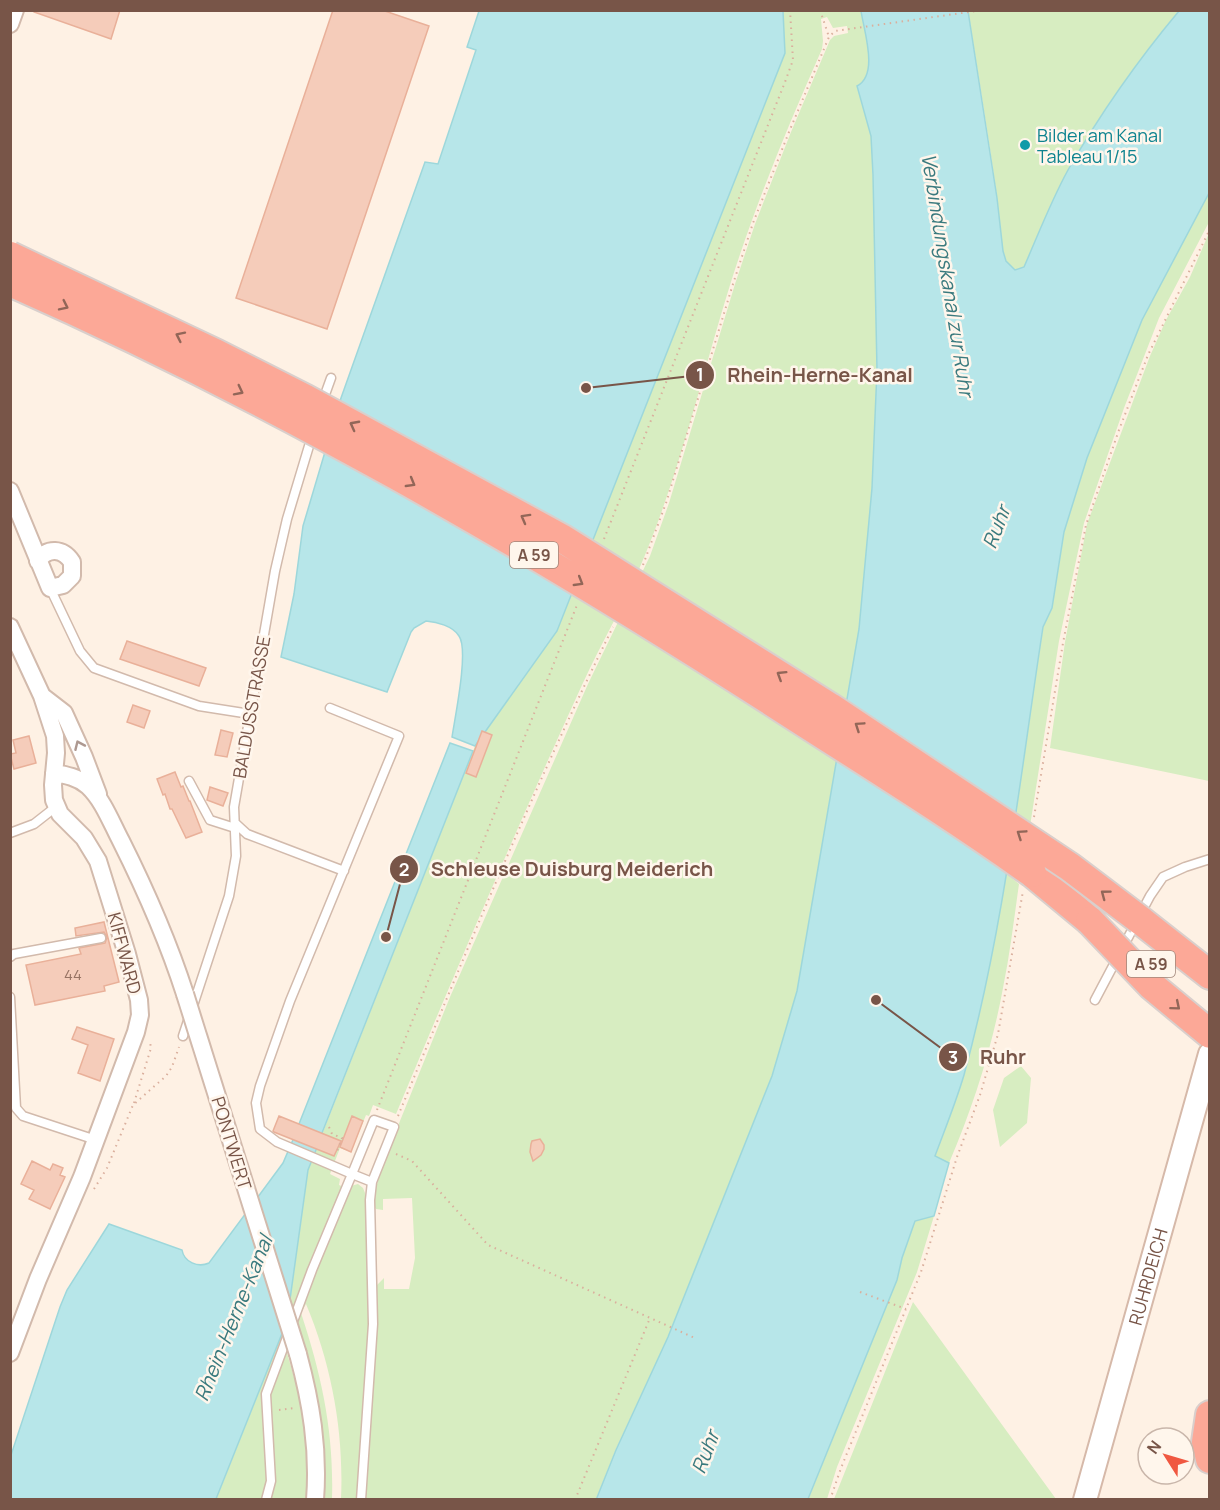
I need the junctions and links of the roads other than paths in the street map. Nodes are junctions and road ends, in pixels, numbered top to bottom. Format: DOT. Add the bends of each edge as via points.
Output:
graph roads {
  1 [pos="15,10"];
  2 [pos="10,24"];
  3 [pos="10,256"];
  4 [pos="10,282"];
  5 [pos="331,378"];
  6 [pos="10,491"];
  7 [pos="38,561"];
  8 [pos="50,588"];
  9 [pos="10,627"];
  10 [pos="42,696"];
  11 [pos="330,708"];
  12 [pos="250,714"];
  13 [pos="54,773"];
  14 [pos="189,781"];
  15 [pos="100,800"];
  16 [pos="57,806"];
  17 [pos="235,825"];
  18 [pos="10,833"];
  19 [pos="1209,859"];
  20 [pos="344,871"];
  21 [pos="1090,921"];
  22 [pos="1140,921"];
  23 [pos="101,938"];
  24 [pos="1209,956"];
  25 [pos="10,957"];
  26 [pos="1209,975"];
  27 [pos="10,997"];
  28 [pos="1095,1000"];
  29 [pos="1209,1009"];
  30 [pos="1209,1034"];
  31 [pos="183,1036"];
  32 [pos="1209,1054"];
  33 [pos="96,1140"];
  34 [pos="352,1174"];
  35 [pos="372,1182"];
  36 [pos="10,1353"];
  37 [pos="1209,1415"];
  38 [pos="1209,1459"];
  39 [pos="266,1500"];
  40 [pos="315,1500"];
  41 [pos="361,1500"];
  42 [pos="1085,1500"];
  1 -- 2 [label="street"];
  22 -- 3 [label="highway, A 59, one-way, bridge" via="1070,867 830,706 563,539 286,389"];
  4 -- 21 [label="highway, A 59, one-way, bridge" via="207,374 382,466 551,564 932,804 1032,873"];
  5 -- 12 [label="lane, BALDUSSTRASSE" via="287,519"];
  6 -- 7 [label="street"];
  7 -- 8 [label="street"];
  7 -- 8 [label="street" via="46,552 57,550 72,562 68,581"];
  8 -- 12 [label="lane" via="81,651 94,668 199,706"];
  9 -- 10 [label="street, KIFFWARD"];
  10 -- 13 [label="street, KIFFWARD" via="56,736"];
  15 -- 10 [label="street, PONTWERT, one-way" via="64,713"];
  11 -- 20 [label="lane" via="399,736"];
  12 -- 17 [label="lane, BALDUSSTRASSE" via="234,807"];
  13 -- 15 [label="street, PONTWERT" via="77,779"];
  13 -- 16 [label="street, KIFFWARD" via="52,785"];
  14 -- 17 [label="lane" via="210,820"];
  15 -- 40 [label="street, PONTWERT, bridge" via="170,946 298,1354 314,1424"];
  16 -- 18 [label="lane" via="34,824"];
  16 -- 33 [label="street, KIFFWARD" via="98,861 136,982 140,1015"];
  17 -- 20 [label="lane" via="247,834"];
  17 -- 31 [label="lane, BALDUSSTRASSE" via="236,856 229,896"];
  19 -- 28 [label="lane" via="1163,878"];
  20 -- 34 [label="lane" via="290,1001 256,1102 260,1130 277,1142"];
  21 -- 29 [label="highway, A 59, bridge"];
  21 -- 30 [label="highway, one-way, bridge" via="1152,986"];
  22 -- 24 [label="highway" via="1191,942"];
  22 -- 26 [label="highway, A 59"];
  23 -- 25 [label="lane"];
  27 -- 33 [label="lane" via="16,1108 23,1116"];
  32 -- 42 [label="main road, RUHRDEICH"];
  33 -- 36 [label="street, KIFFWARD"];
  34 -- 35 [label="lane"];
  34 -- 35 [label="lane" via="374,1120 394,1127"];
  34 -- 39 [label="lane" via="266,1395 271,1481"];
  35 -- 41 [label="lane" via="373,1324"];
  37 -- 38 [label="highway"];
}
